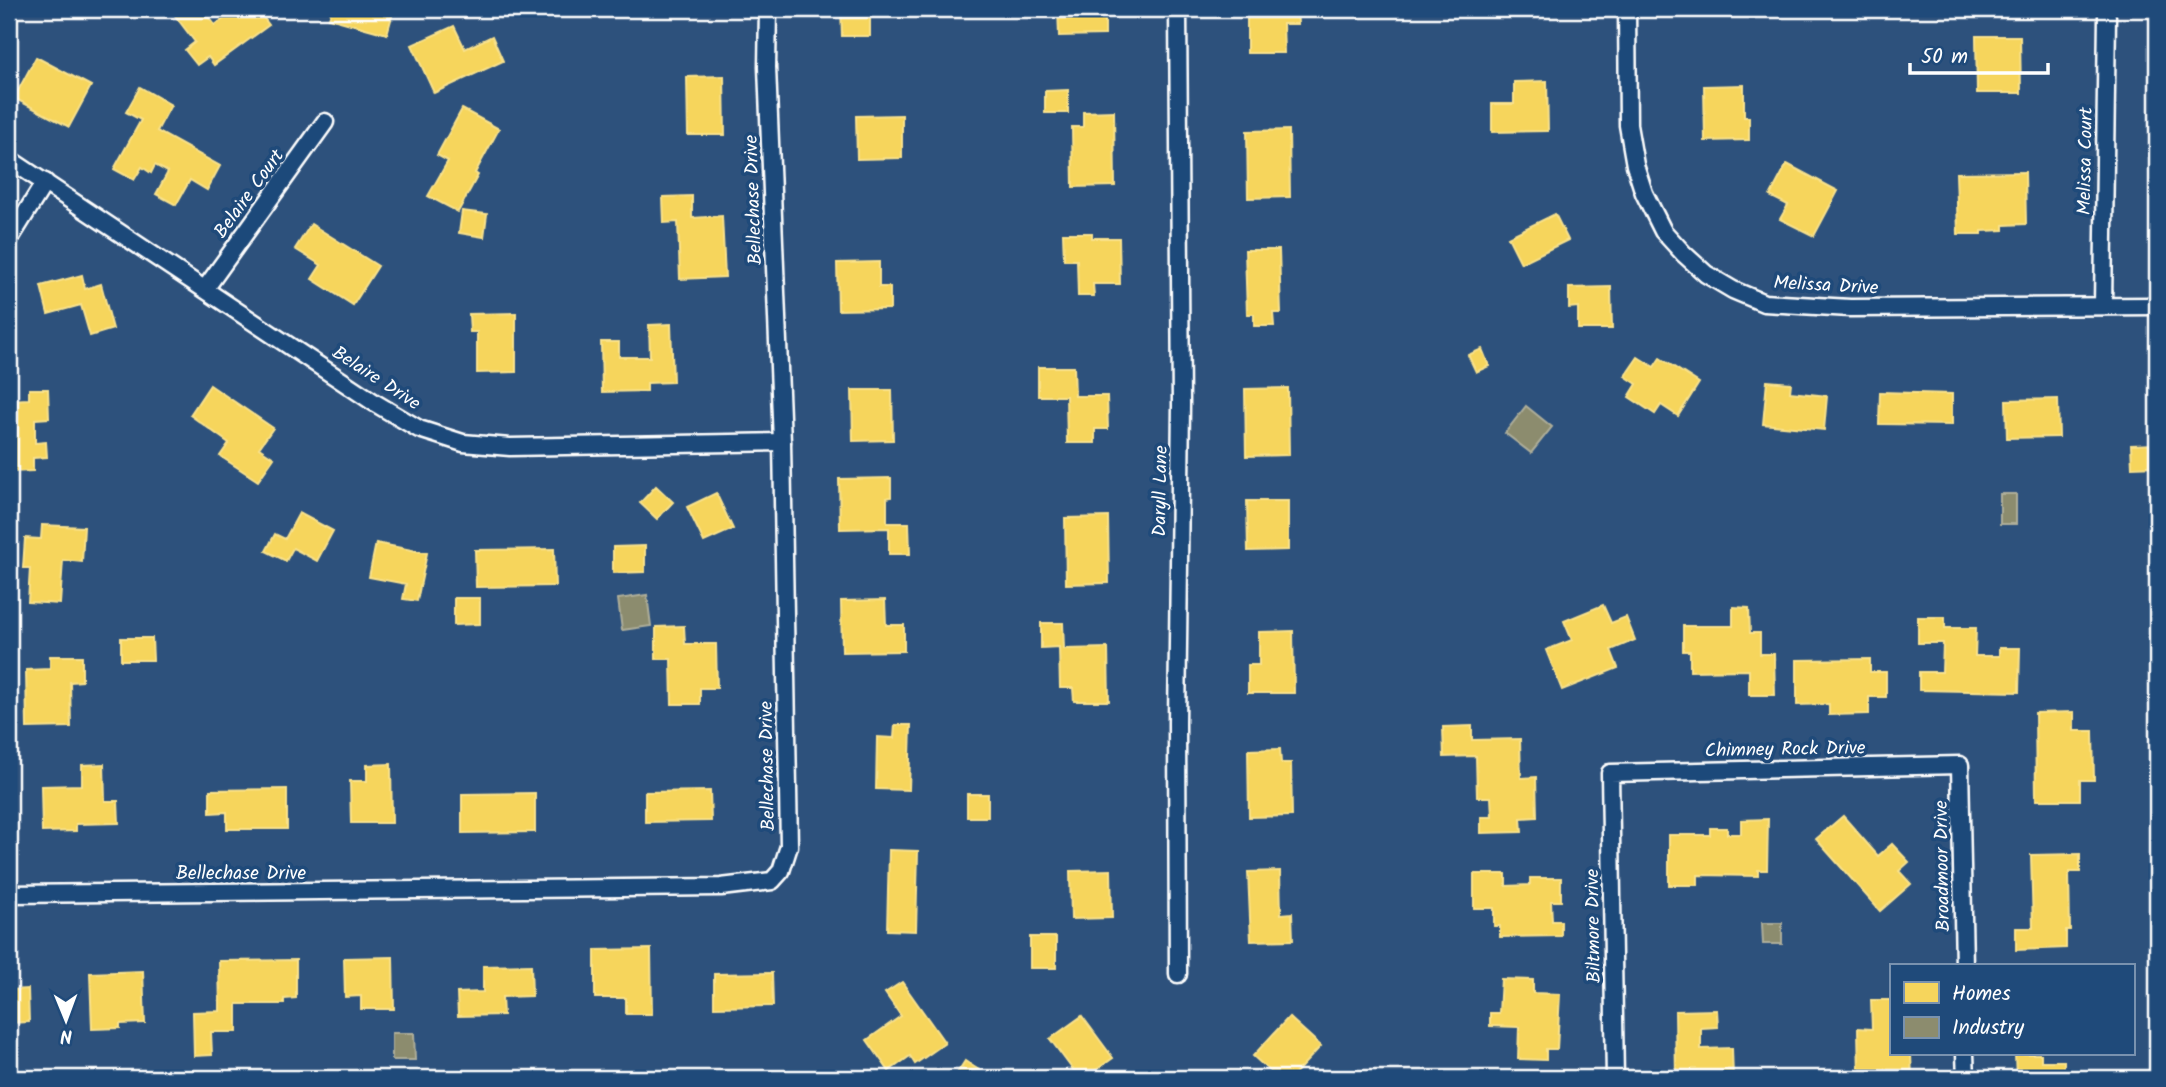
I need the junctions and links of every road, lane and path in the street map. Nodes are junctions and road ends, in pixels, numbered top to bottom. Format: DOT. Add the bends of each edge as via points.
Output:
graph roads {
  1 [pos="768,9"];
  2 [pos="1178,9"];
  3 [pos="1627,9"];
  4 [pos="2107,16"];
  5 [pos="325,122"];
  6 [pos="9,159"];
  7 [pos="45,182"];
  8 [pos="9,240"];
  9 [pos="205,289"];
  10 [pos="2103,306"];
  11 [pos="2157,306"];
  12 [pos="782,442"];
  13 [pos="1960,765"];
  14 [pos="1610,773"];
  15 [pos="9,894"];
  16 [pos="1964,964"];
  17 [pos="1178,974"];
  18 [pos="1965,1056"];
  19 [pos="1615,1078"];
  20 [pos="1966,1078"];
  1 -- 12 [label="street, Bellechase Drive"];
  2 -- 17 [label="street, Daryll Lane"];
  3 -- 10 [label="street, Melissa Drive" via="1629,125 1635,165 1663,231 1706,274 1765,303 1862,308"];
  4 -- 10 [label="street, Melissa Court"];
  5 -- 9 [label="street, Belaire Court"];
  6 -- 7 [label="street, Belaire Drive"];
  7 -- 8 [label="street"];
  7 -- 9 [label="street, Belaire Drive"];
  9 -- 12 [label="street, Belaire Drive" via="419,429 463,443"];
  10 -- 11 [label="street, Melissa Drive"];
  12 -- 15 [label="street, Bellechase Drive" via="789,846 781,871 772,881 721,887"];
  13 -- 14 [label="street, Chimney Rock Drive"];
  13 -- 16 [label="street, Broadmoor Drive"];
  14 -- 19 [label="street, Biltmore Drive"];
  18 -- 20 [label="street"];
}
